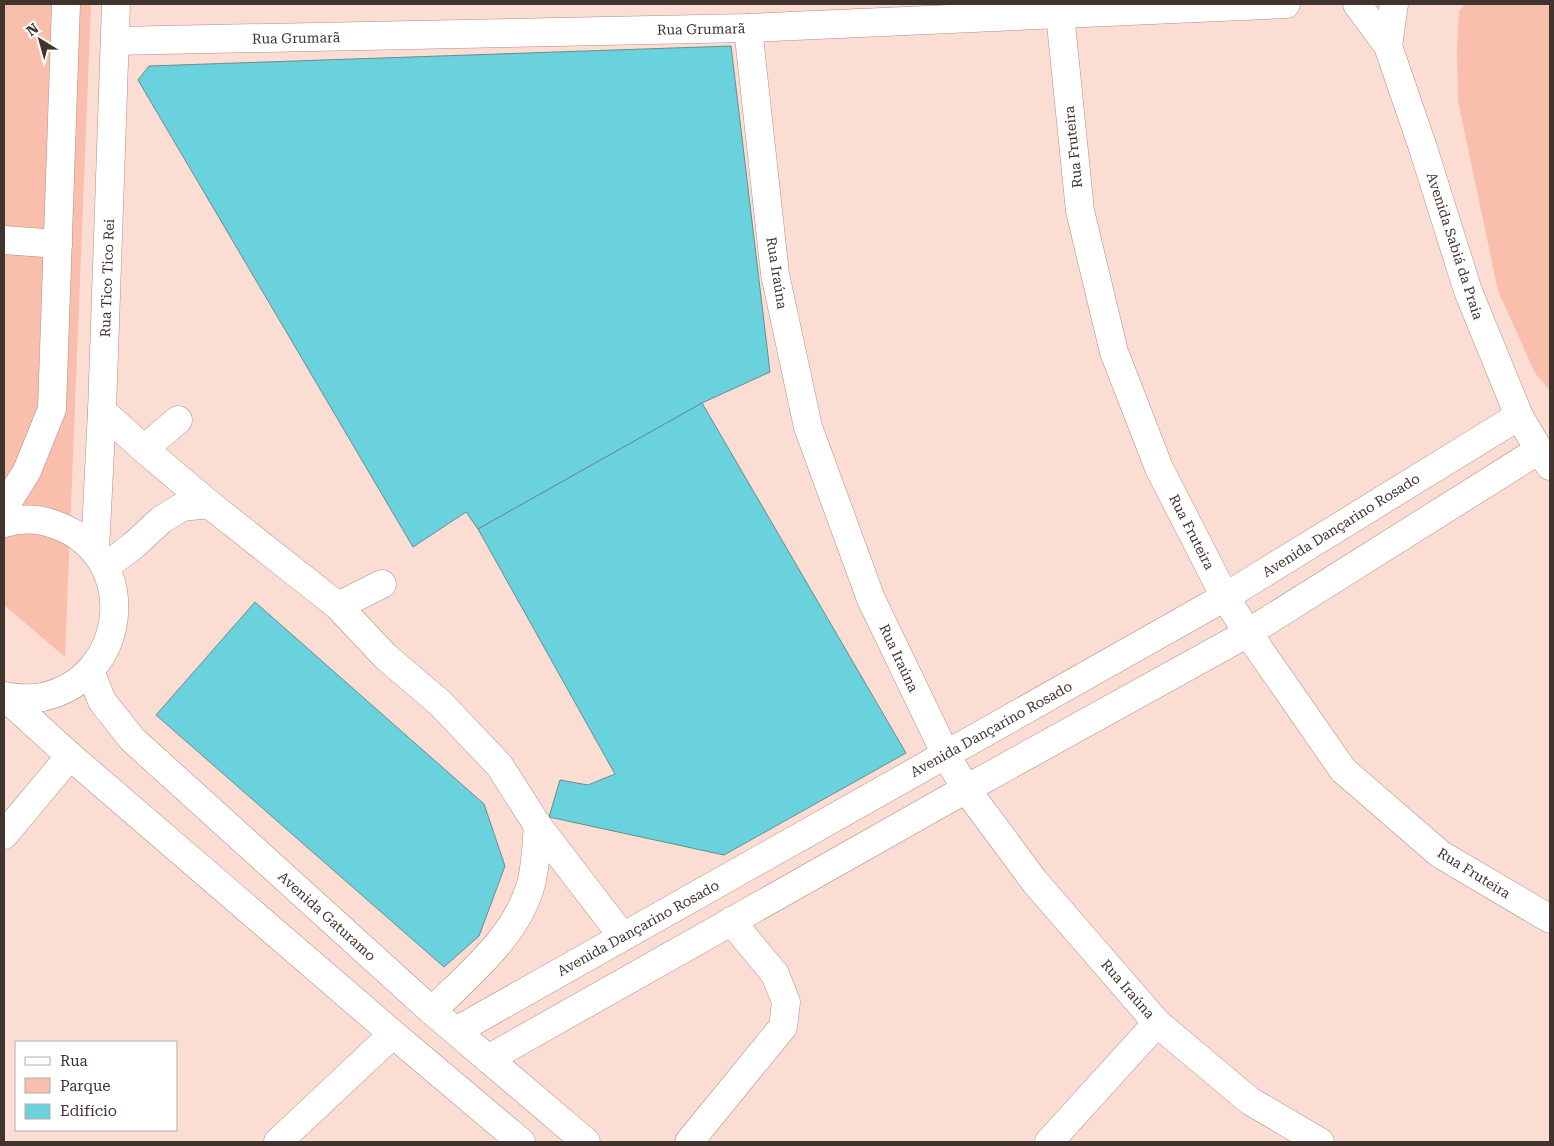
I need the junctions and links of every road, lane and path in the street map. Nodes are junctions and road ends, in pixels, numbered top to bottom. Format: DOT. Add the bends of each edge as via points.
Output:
graph roads {
  1 [pos="66,4"];
  2 [pos="116,4"];
  3 [pos="1286,4"];
  4 [pos="1357,4"];
  5 [pos="1394,4"];
  6 [pos="1060,14"];
  7 [pos="748,28"];
  8 [pos="115,41"];
  9 [pos="1388,46"];
  10 [pos="4,240"];
  11 [pos="58,244"];
  12 [pos="102,411"];
  13 [pos="1519,416"];
  14 [pos="178,420"];
  15 [pos="144,449"];
  16 [pos="1544,458"];
  17 [pos="209,504"];
  18 [pos="4,508"];
  19 [pos="4,523"];
  20 [pos="100,559"];
  21 [pos="382,584"];
  22 [pos="1225,597"];
  23 [pos="338,606"];
  24 [pos="1248,633"];
  25 [pos="90,671"];
  26 [pos="4,696"];
  27 [pos="946,755"];
  28 [pos="70,756"];
  29 [pos="966,789"];
  30 [pos="538,826"];
  31 [pos="4,835"];
  32 [pos="733,874"];
  33 [pos="742,915"];
  34 [pos="1550,920"];
  35 [pos="623,937"];
  36 [pos="432,1011"];
  37 [pos="1157,1022"];
  38 [pos="456,1031"];
  39 [pos="392,1034"];
  40 [pos="488,1059"];
  41 [pos="278,1142"];
  42 [pos="521,1142"];
  43 [pos="586,1142"];
  44 [pos="689,1142"];
  45 [pos="1049,1142"];
  46 [pos="1320,1142"];
  1 -- 11 [label="street"];
  2 -- 8 [label="street, Rua Tico Tico Rei"];
  3 -- 6 [label="street, Rua Grumarã"];
  4 -- 9 [label="street, Avenida Sabiá da Praia"];
  5 -- 9 [label="street, Avenida Sabiá da Praia"];
  6 -- 7 [label="street, Rua Grumarã"];
  6 -- 22 [label="street, Rua Fruteira" via="1080,211 1114,352 1159,468"];
  7 -- 8 [label="street, Rua Grumarã"];
  7 -- 27 [label="street, Rua Iraúna" via="775,274 808,427 872,599"];
  8 -- 12 [label="street, Rua Tico Tico Rei"];
  9 -- 13 [label="street, Avenida Sabiá da Praia" via="1468,291"];
  10 -- 11 [label="street"];
  11 -- 18 [label="street" via="52,409 27,471"];
  12 -- 15 [label="street"];
  12 -- 20 [label="street, Rua Tico Tico Rei"];
  13 -- 16 [label="street, Avenida Sabiá da Praia"];
  13 -- 22 [label="street, Avenida Dançarino Rosado"];
  14 -- 15 [label="street"];
  15 -- 17 [label="street"];
  16 -- 24 [label="street"];
  17 -- 20 [label="street" via="182,507 161,520 134,545"];
  17 -- 23 [label="street"];
  19 -- 20 [label="street" via="29,520 65,528 81,538"];
  20 -- 25 [label="street" via="112,584 114,622 106,648"];
  21 -- 23 [label="street"];
  22 -- 24 [label="street, Rua Fruteira"];
  22 -- 27 [label="street, Avenida Dançarino Rosado"];
  23 -- 30 [label="street" via="386,656 440,702 499,765"];
  24 -- 29 [label="street"];
  24 -- 34 [label="street, Rua Fruteira" via="1343,770 1440,854"];
  25 -- 26 [label="street" via="76,683 41,698"];
  25 -- 36 [label="street, Avenida Gaturamo" via="102,701 132,739"];
  26 -- 28 [label="street"];
  27 -- 29 [label="street, Rua Iraúna"];
  27 -- 32 [label="street, Avenida Dançarino Rosado"];
  28 -- 31 [label="street"];
  28 -- 39 [label="street"];
  29 -- 33 [label="street"];
  29 -- 37 [label="street, Rua Iraúna" via="1036,882"];
  30 -- 35 [label="street"];
  30 -- 36 [label="street" via="531,884 517,918 496,947"];
  32 -- 33 [label="street"];
  32 -- 35 [label="street, Avenida Dançarino Rosado"];
  33 -- 40 [label="street"];
  33 -- 44 [label="street" via="775,974 786,1002 783,1027"];
  35 -- 38 [label="street, Avenida Dançarino Rosado"];
  36 -- 38 [label="street, Avenida Gaturamo"];
  37 -- 45 [label="street"];
  37 -- 46 [label="street, Rua Iraúna" via="1250,1101"];
  38 -- 40 [label="street, Avenida Gaturamo"];
  39 -- 41 [label="street"];
  39 -- 42 [label="street"];
  40 -- 43 [label="street, Avenida Gaturamo"];
}
